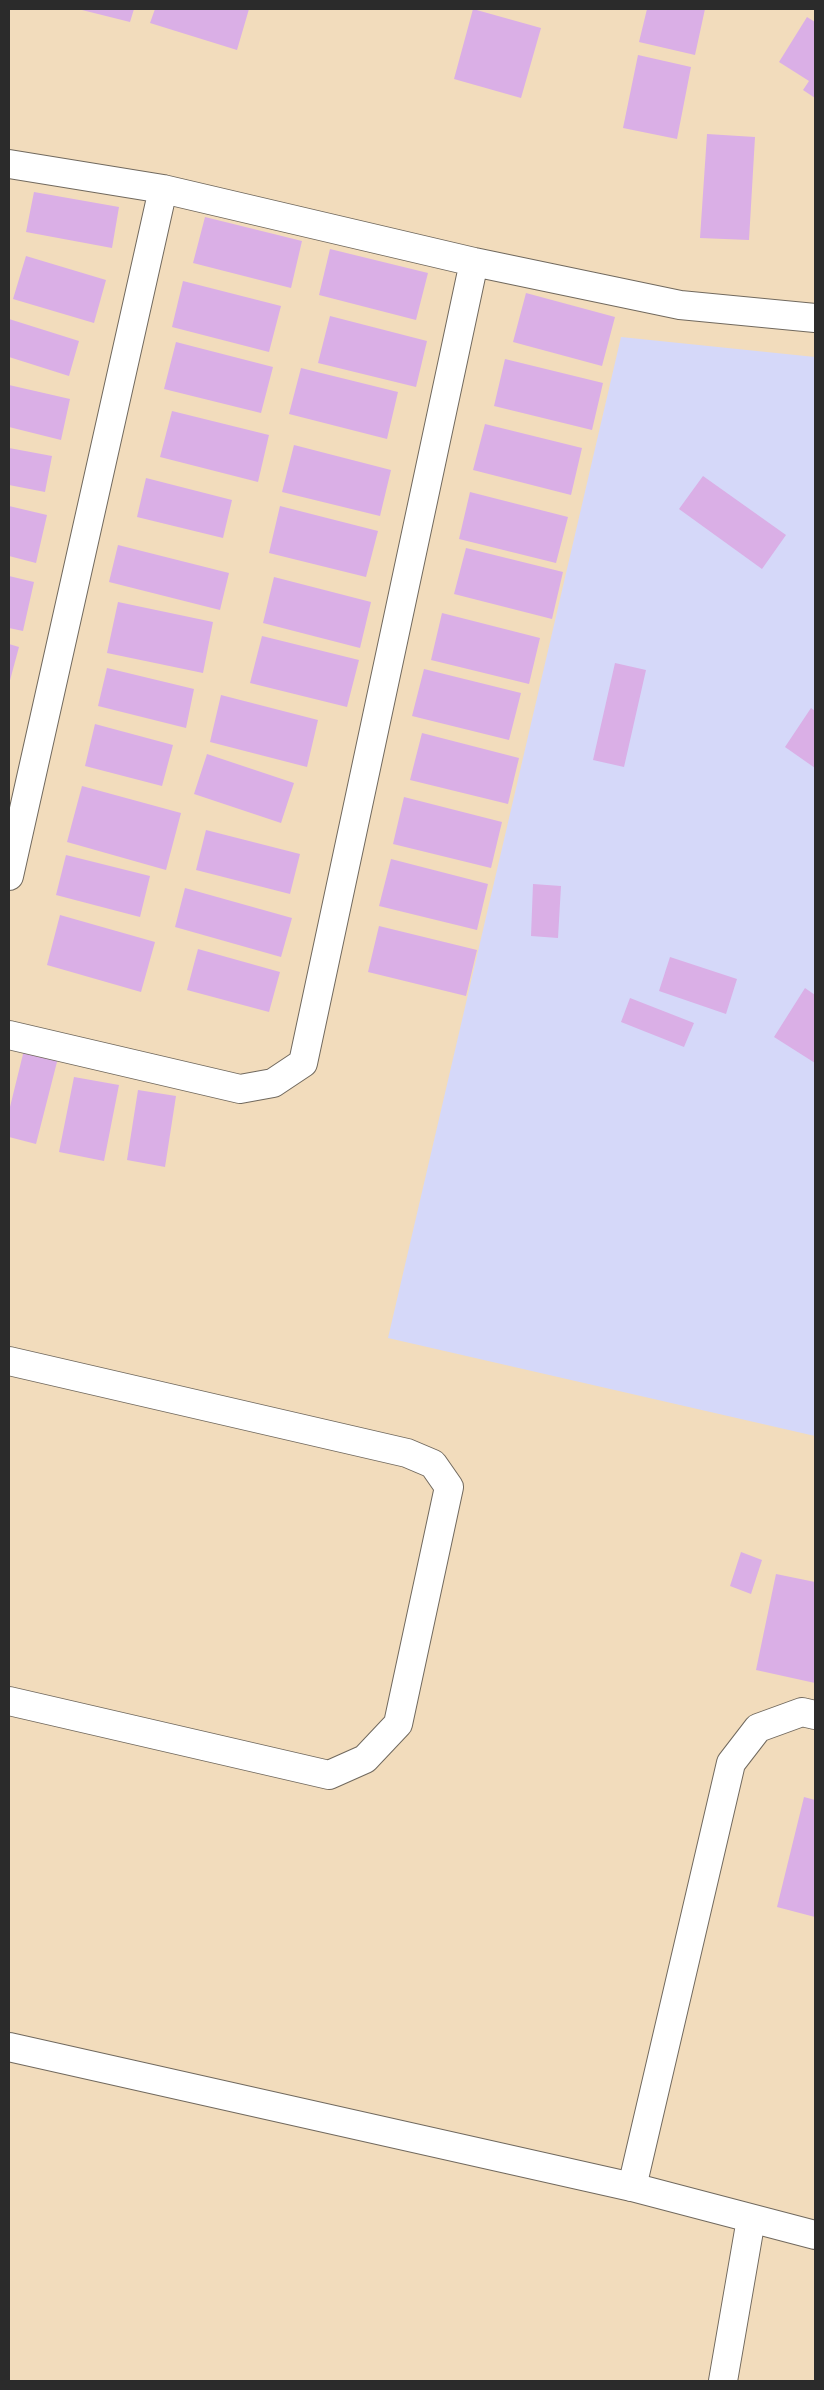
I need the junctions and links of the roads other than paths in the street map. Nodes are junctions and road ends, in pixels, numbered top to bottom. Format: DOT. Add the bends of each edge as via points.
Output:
graph roads {
  1 [pos="9,164"];
  2 [pos="163,190"];
  3 [pos="474,262"];
  4 [pos="815,318"];
  5 [pos="9,876"];
  6 [pos="9,1035"];
  7 [pos="9,1361"];
  8 [pos="9,1701"];
  9 [pos="815,1715"];
  10 [pos="9,2048"];
  11 [pos="632,2187"];
  12 [pos="751,2219"];
  13 [pos="815,2234"];
  14 [pos="723,2381"];
  1 -- 2 [label="street"];
  2 -- 3 [label="street"];
  2 -- 5 [label="street"];
  3 -- 4 [label="street" via="680,305"];
  3 -- 6 [label="street" via="303,1063 273,1083 240,1090"];
  7 -- 8 [label="street" via="408,1453 433,1464 449,1487 398,1724 365,1759 329,1775"];
  9 -- 11 [label="street" via="802,1712 758,1728 731,1763"];
  10 -- 11 [label="street"];
  11 -- 12 [label="street"];
  12 -- 13 [label="street"];
  12 -- 14 [label="street"];
}
